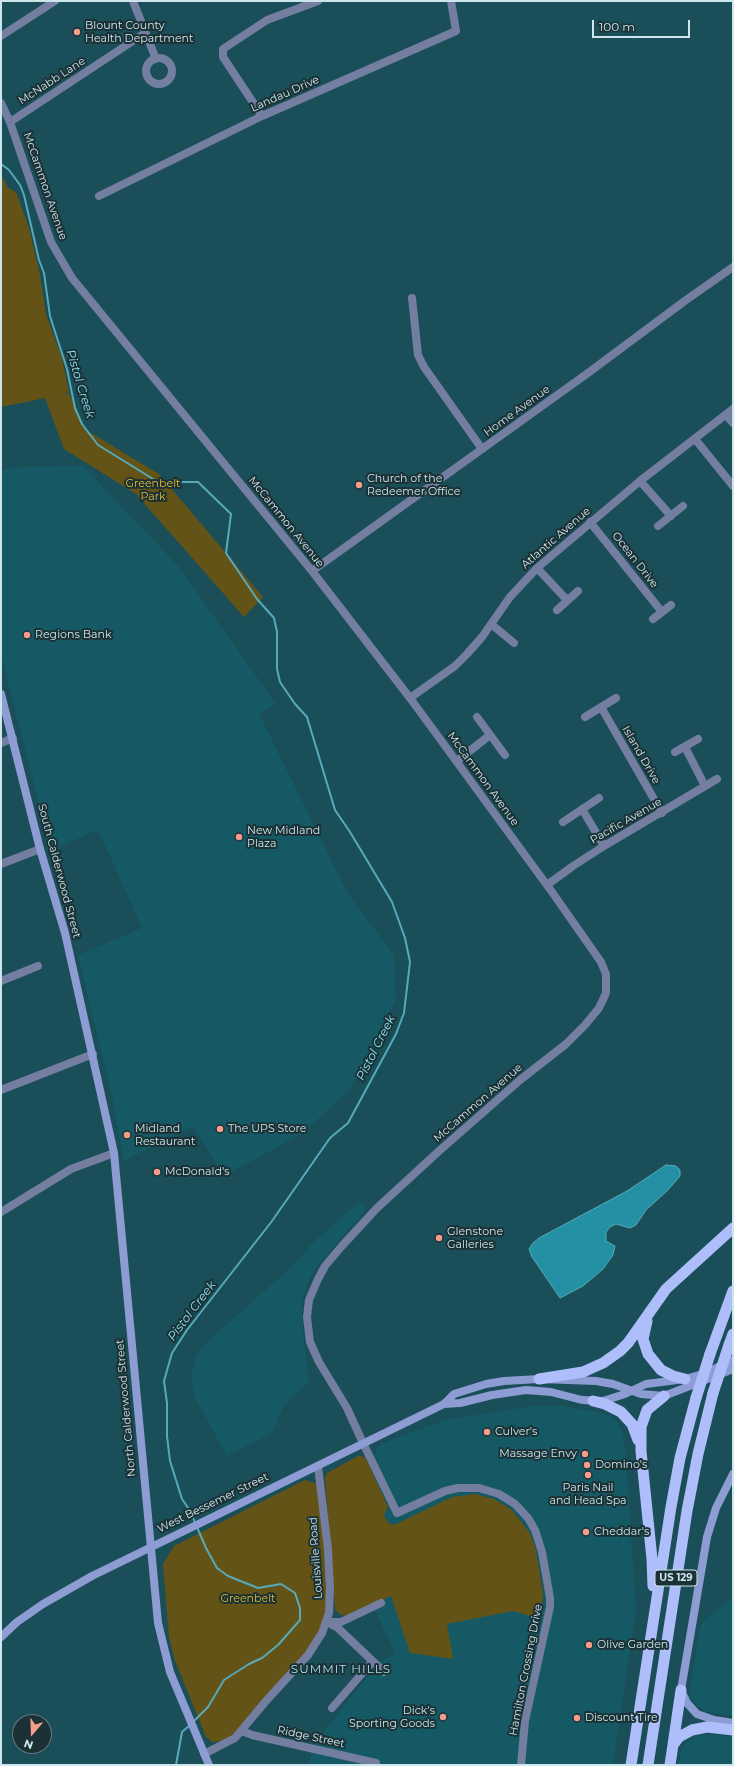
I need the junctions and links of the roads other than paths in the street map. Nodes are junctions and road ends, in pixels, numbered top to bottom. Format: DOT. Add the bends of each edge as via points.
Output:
graph roads {
  1 [pos="55,1"];
  2 [pos="133,1"];
  3 [pos="318,1"];
  4 [pos="451,1"];
  5 [pos="145,33"];
  6 [pos="1,36"];
  7 [pos="156,59"];
  8 [pos="1,103"];
  9 [pos="262,116"];
  10 [pos="10,122"];
  11 [pos="99,196"];
  12 [pos="733,267"];
  13 [pos="412,298"];
  14 [pos="730,412"];
  15 [pos="733,423"];
  16 [pos="695,439"];
  17 [pos="482,449"];
  18 [pos="640,481"];
  19 [pos="733,486"];
  20 [pos="683,506"];
  21 [pos="671,516"];
  22 [pos="590,522"];
  23 [pos="658,526"];
  24 [pos="537,568"];
  25 [pos="312,571"];
  26 [pos="578,591"];
  27 [pos="567,600"];
  28 [pos="671,605"];
  29 [pos="557,610"];
  30 [pos="662,612"];
  31 [pos="653,619"];
  32 [pos="491,624"];
  33 [pos="514,643"];
  34 [pos="1,694"];
  35 [pos="410,698"];
  36 [pos="616,698"];
  37 [pos="601,707"];
  38 [pos="477,717"];
  39 [pos="585,717"];
  40 [pos="490,735"];
  41 [pos="13,738"];
  42 [pos="698,739"];
  43 [pos="1,743"];
  44 [pos="684,747"];
  45 [pos="675,752"];
  46 [pos="505,755"];
  47 [pos="457,761"];
  48 [pos="717,779"];
  49 [pos="705,786"];
  50 [pos="599,798"];
  51 [pos="582,809"];
  52 [pos="662,813"];
  53 [pos="562,822"];
  54 [pos="604,846"];
  55 [pos="40,849"];
  56 [pos="1,864"];
  57 [pos="547,885"];
  58 [pos="38,966"];
  59 [pos="1,981"];
  60 [pos="92,1054"];
  61 [pos="1,1090"];
  62 [pos="114,1153"];
  63 [pos="1,1212"];
  64 [pos="733,1228"];
  65 [pos="733,1292"];
  66 [pos="654,1306"];
  67 [pos="733,1334"];
  68 [pos="733,1360"];
  69 [pos="733,1369"];
  70 [pos="539,1379"];
  71 [pos="685,1379"];
  72 [pos="630,1392"];
  73 [pos="664,1396"];
  74 [pos="592,1401"];
  75 [pos="444,1404"];
  76 [pos="363,1443"];
  77 [pos="641,1451"];
  78 [pos="318,1466"];
  79 [pos="733,1474"];
  80 [pos="150,1546"];
  81 [pos="382,1603"];
  82 [pos="654,1617"];
  83 [pos="327,1622"];
  84 [pos="1,1637"];
  85 [pos="372,1662"];
  86 [pos="384,1672"];
  87 [pos="681,1690"];
  88 [pos="332,1708"];
  89 [pos="733,1723"];
  90 [pos="733,1730"];
  91 [pos="242,1731"];
  92 [pos="673,1745"];
  93 [pos="204,1754"];
  94 [pos="376,1763"];
  95 [pos="209,1765"];
  96 [pos="521,1765"];
  97 [pos="631,1765"];
  98 [pos="648,1765"];
  99 [pos="670,1765"];
  1 -- 6 [label="street"];
  2 -- 5 [label="street"];
  3 -- 9 [label="street" via="267,20 223,49 223,57"];
  4 -- 9 [label="street, Landau Drive" via="456,31"];
  5 -- 7 [label="street"];
  5 -- 10 [label="street, McNabb Lane"];
  8 -- 10 [label="street, McCammon Avenue"];
  9 -- 11 [label="street, Landau Drive"];
  10 -- 25 [label="street, McCammon Avenue" via="51,242 72,278"];
  12 -- 17 [label="street, Home Avenue"];
  13 -- 17 [label="street" via="418,356"];
  14 -- 15 [label="street"];
  14 -- 16 [label="street, Atlantic Avenue"];
  16 -- 18 [label="street, Atlantic Avenue"];
  16 -- 19 [label="street"];
  17 -- 25 [label="street, Home Avenue"];
  18 -- 21 [label="street"];
  18 -- 22 [label="street, Atlantic Avenue"];
  20 -- 21 [label="street"];
  21 -- 23 [label="street"];
  22 -- 24 [label="street, Atlantic Avenue"];
  22 -- 30 [label="street, Ocean Drive"];
  24 -- 27 [label="street"];
  24 -- 32 [label="street, Atlantic Avenue" via="510,597"];
  25 -- 35 [label="street, McCammon Avenue"];
  26 -- 27 [label="street"];
  27 -- 29 [label="street"];
  28 -- 30 [label="street"];
  30 -- 31 [label="street"];
  32 -- 33 [label="street"];
  32 -- 35 [label="street, Atlantic Avenue" via="455,666"];
  34 -- 41 [label="main road, South Calderwood Street"];
  35 -- 47 [label="street, McCammon Avenue"];
  36 -- 37 [label="street"];
  37 -- 39 [label="street"];
  37 -- 52 [label="street, Island Drive"];
  38 -- 40 [label="street"];
  40 -- 46 [label="street"];
  40 -- 47 [label="street"];
  41 -- 43 [label="street"];
  41 -- 55 [label="main road, South Calderwood Street"];
  42 -- 44 [label="street"];
  44 -- 45 [label="street"];
  44 -- 49 [label="street"];
  47 -- 57 [label="street, McCammon Avenue"];
  48 -- 49 [label="street, Pacific Avenue"];
  49 -- 52 [label="street, Pacific Avenue"];
  50 -- 51 [label="street"];
  51 -- 53 [label="street"];
  51 -- 54 [label="street"];
  52 -- 54 [label="street, Pacific Avenue"];
  54 -- 57 [label="street, Pacific Avenue"];
  55 -- 56 [label="street"];
  55 -- 60 [label="main road, South Calderwood Street" via="65,933"];
  57 -- 76 [label="street, McCammon Avenue" via="601,962 606,974 606,993 599,1008 566,1044 520,1080 377,1208 325,1266 309,1300 307,1317 310,1342 347,1408"];
  58 -- 59 [label="street"];
  60 -- 61 [label="street"];
  60 -- 62 [label="main road, North Calderwood Street"];
  62 -- 63 [label="street" via="72,1169"];
  62 -- 80 [label="main road, North Calderwood Street"];
  64 -- 66 [label="highway" via="680,1275"];
  65 -- 82 [label="highway, US 129, bridge" via="710,1354 682,1451"];
  66 -- 70 [label="highway" via="628,1343 612,1358 583,1372"];
  66 -- 71 [label="highway" via="645,1324 644,1347 662,1370"];
  67 -- 98 [label="highway, US 129, bridge" via="698,1454"];
  68 -- 71 [label="main road, West Bessemer Street" via="716,1369"];
  69 -- 73 [label="main road, West Bessemer Street"];
  70 -- 72 [label="main road, West Bessemer Street" via="596,1381 613,1384"];
  70 -- 75 [label="main road, West Bessemer Street" via="486,1384 454,1394"];
  71 -- 72 [label="main road, West Bessemer Street" via="646,1384"];
  72 -- 73 [label="main road, West Bessemer Street"];
  72 -- 74 [label="main road, West Bessemer Street"];
  73 -- 77 [label="highway" via="651,1405 643,1417"];
  74 -- 75 [label="main road, West Bessemer Street" via="551,1392 526,1390"];
  74 -- 77 [label="highway" via="614,1408 628,1418"];
  75 -- 76 [label="main road, West Bessemer Street"];
  76 -- 78 [label="main road, West Bessemer Street"];
  76 -- 96 [label="street, Hamilton Crossing Drive" via="397,1513 445,1491 479,1488 498,1494 515,1504 535,1530 542,1552 550,1607 525,1721"];
  77 -- 82 [label="highway" via="652,1559"];
  78 -- 80 [label="main road, West Bessemer Street"];
  78 -- 83 [label="street, Louisville Road" via="328,1550 331,1602"];
  79 -- 87 [label="main road" via="716,1508 707,1537"];
  80 -- 84 [label="main road, West Bessemer Street" via="61,1593 17,1622"];
  80 -- 93 [label="main road, North Calderwood Street" via="158,1623 170,1672"];
  81 -- 83 [label="street" via="341,1622"];
  82 -- 97 [label="highway, US 129"];
  83 -- 85 [label="street" via="338,1628"];
  83 -- 91 [label="street, Louisville Road" via="318,1642 308,1655"];
  85 -- 86 [label="street"];
  85 -- 88 [label="street"];
  87 -- 89 [label="main road" via="687,1703 697,1714"];
  87 -- 92 [label="highway"];
  90 -- 92 [label="highway" via="712,1727 692,1730 679,1737"];
  91 -- 93 [label="street, Louisville Road" via="236,1738"];
  91 -- 94 [label="street, Ridge Street"];
  92 -- 99 [label="highway"];
  93 -- 95 [label="main road"];
}
